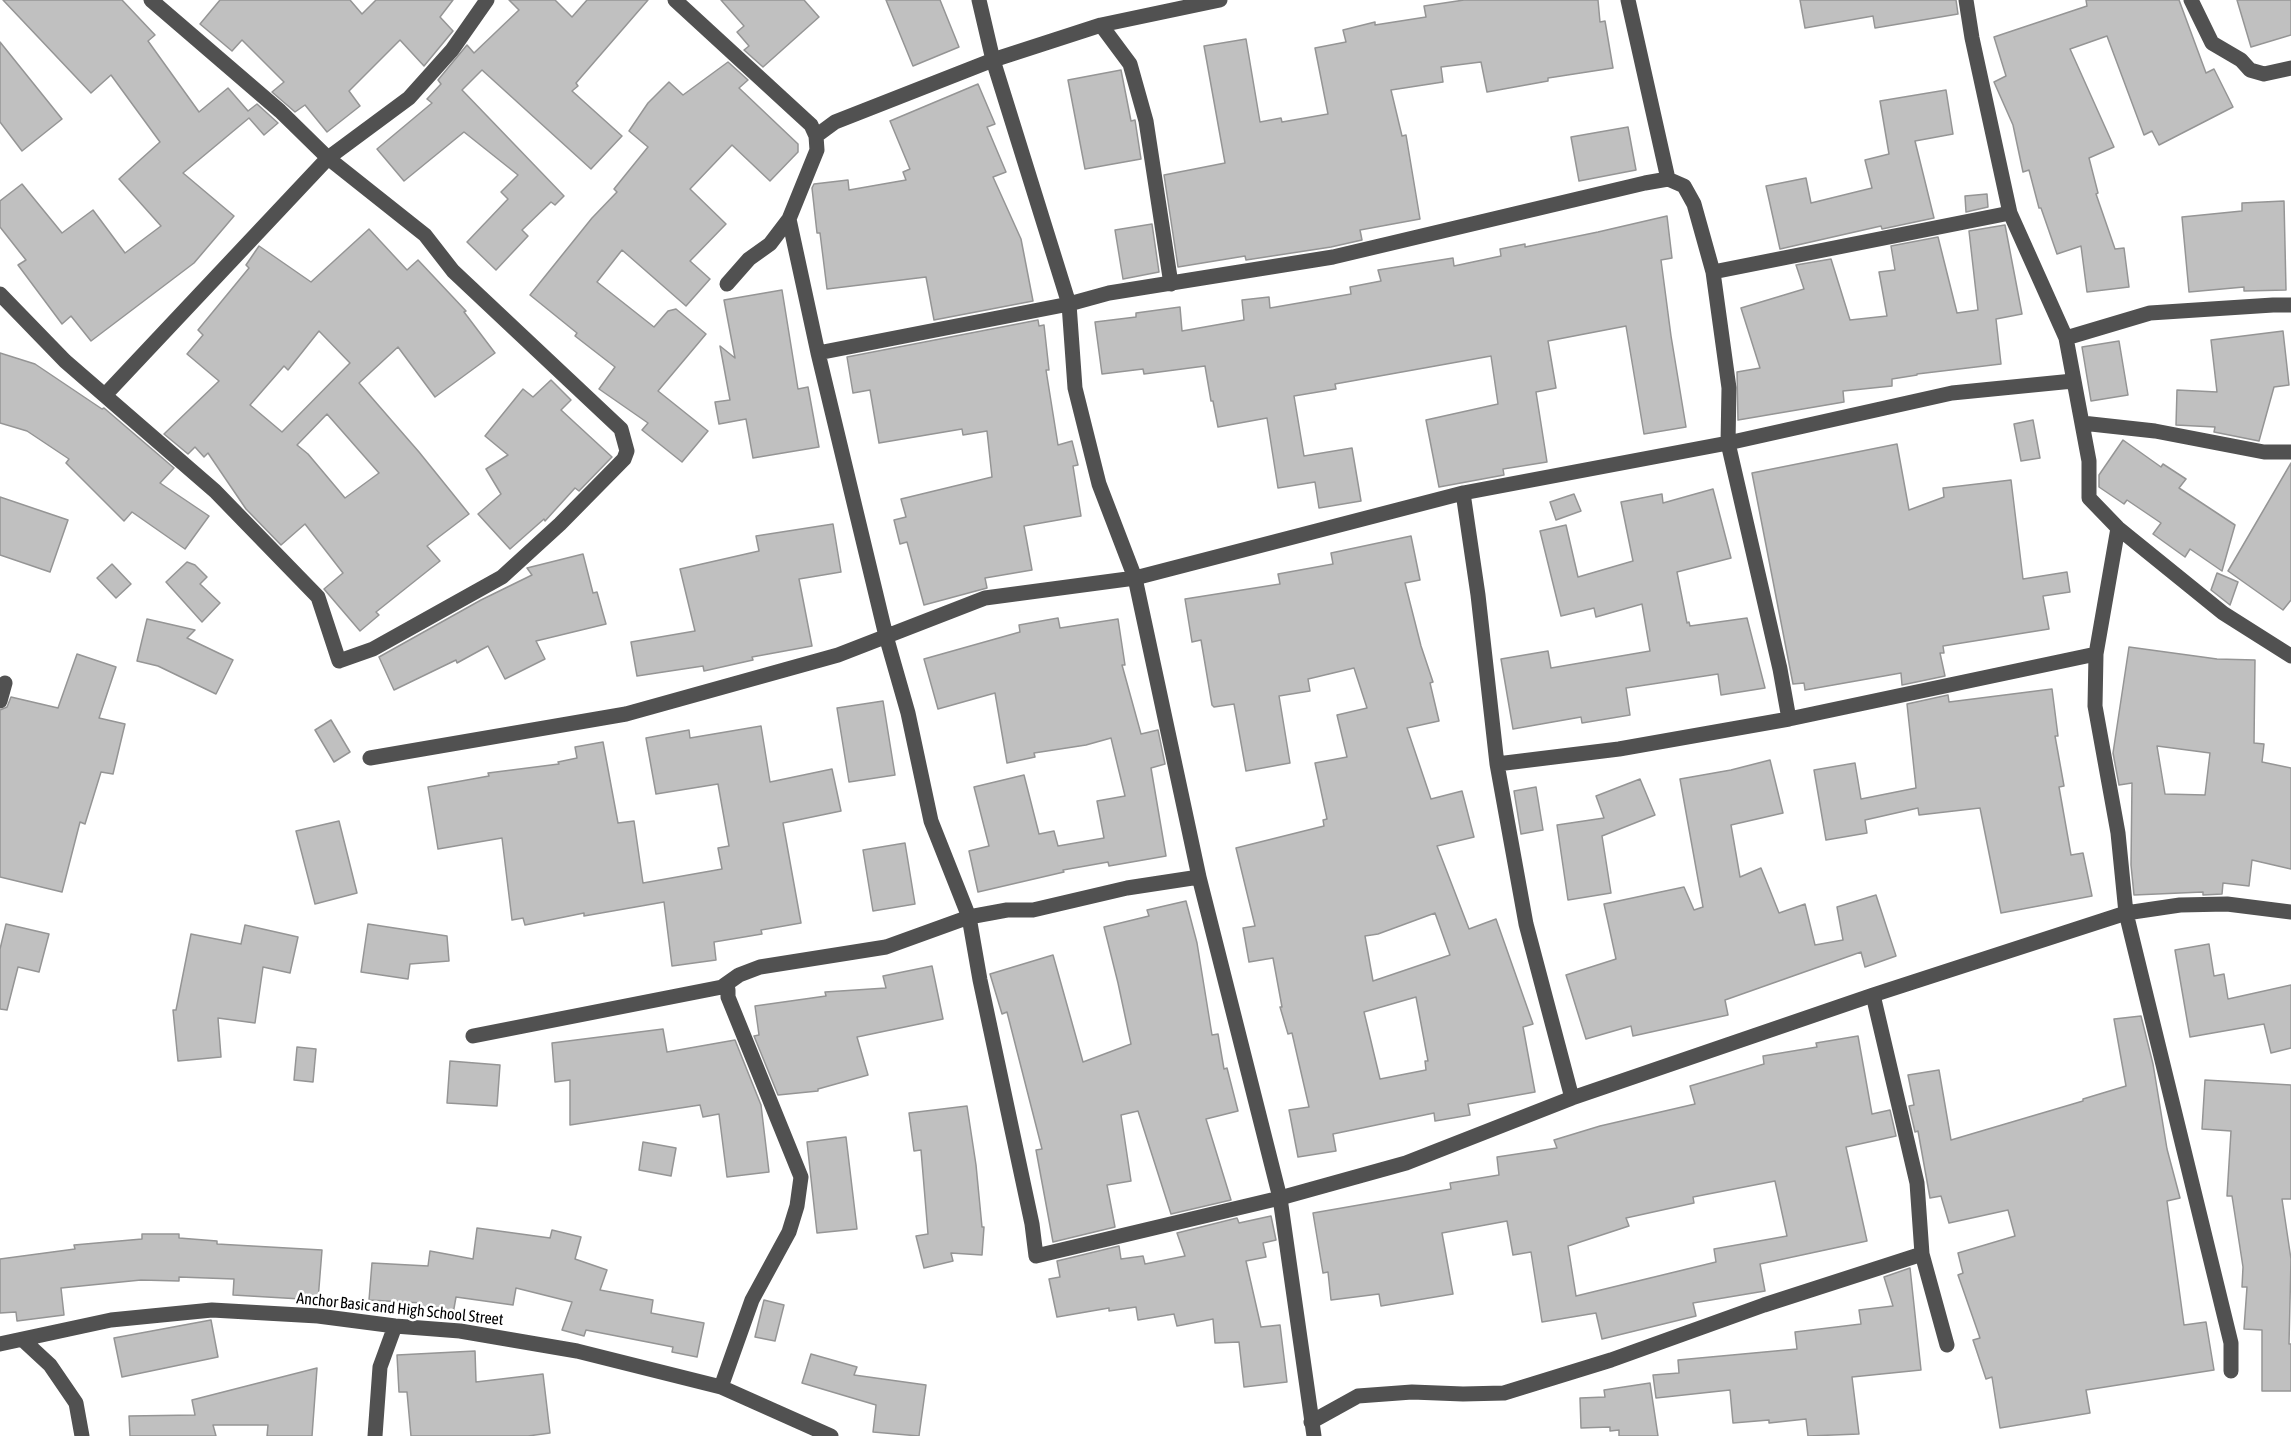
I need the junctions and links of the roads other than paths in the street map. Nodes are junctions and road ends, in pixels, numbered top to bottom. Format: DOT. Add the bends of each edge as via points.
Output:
graph roads {
  1 [pos="151,0"];
  2 [pos="487,0"];
  3 [pos="675,0"];
  4 [pos="979,0"];
  5 [pos="1220,0"];
  6 [pos="1628,0"];
  7 [pos="1966,0"];
  8 [pos="2191,0"];
  9 [pos="1101,25"];
  10 [pos="993,60"];
  11 [pos="2291,68"];
  12 [pos="816,136"];
  13 [pos="328,158"];
  14 [pos="1668,179"];
  15 [pos="2010,213"];
  16 [pos="789,219"];
  17 [pos="1713,272"];
  18 [pos="727,284"];
  19 [pos="1171,284"];
  20 [pos="0,294"];
  21 [pos="1069,304"];
  22 [pos="2291,305"];
  23 [pos="2066,338"];
  24 [pos="818,353"];
  25 [pos="2073,381"];
  26 [pos="105,395"];
  27 [pos="2082,423"];
  28 [pos="1728,443"];
  29 [pos="2291,452"];
  30 [pos="1463,493"];
  31 [pos="2118,528"];
  32 [pos="1135,578"];
  33 [pos="886,636"];
  34 [pos="2096,654"];
  35 [pos="2291,656"];
  36 [pos="5,683"];
  37 [pos="0,701"];
  38 [pos="1789,719"];
  39 [pos="370,758"];
  40 [pos="1497,764"];
  41 [pos="1200,878"];
  42 [pos="2291,912"];
  43 [pos="2126,913"];
  44 [pos="969,917"];
  45 [pos="722,987"];
  46 [pos="1873,995"];
  47 [pos="473,1036"];
  48 [pos="1572,1098"];
  49 [pos="1280,1198"];
  50 [pos="1922,1254"];
  51 [pos="395,1326"];
  52 [pos="23,1340"];
  53 [pos="0,1344"];
  54 [pos="1947,1345"];
  55 [pos="2231,1371"];
  56 [pos="721,1387"];
  57 [pos="1313,1429"];
  58 [pos="82,1436"];
  59 [pos="375,1436"];
  60 [pos="831,1436"];
  1 -- 13 [label="street" via="280,111"];
  2 -- 13 [label="street" via="452,50 409,98"];
  3 -- 12 [label="street" via="811,125"];
  4 -- 10 [label="street"];
  5 -- 9 [label="street"];
  6 -- 14 [label="street"];
  7 -- 15 [label="street"];
  8 -- 11 [label="street" via="2212,43 2250,70 2264,74"];
  9 -- 10 [label="street"];
  9 -- 19 [label="street" via="1130,64 1146,121"];
  10 -- 12 [label="street" via="835,122"];
  10 -- 21 [label="street"];
  12 -- 16 [label="street" via="817,150"];
  13 -- 26 [label="street"];
  13 -- 26 [label="street" via="425,235 453,271 621,429 627,451 624,459 502,577 373,649 339,661 318,597 215,491"];
  14 -- 17 [label="street" via="1684,186 1694,204"];
  14 -- 19 [label="street" via="1333,256"];
  15 -- 17 [label="street"];
  15 -- 23 [label="street"];
  16 -- 18 [label="street" via="770,244 749,259"];
  16 -- 24 [label="street"];
  17 -- 28 [label="street" via="1729,388"];
  19 -- 21 [label="street" via="1109,293"];
  20 -- 26 [label="street" via="65,361"];
  21 -- 24 [label="street"];
  21 -- 32 [label="street" via="1075,388 1099,484"];
  22 -- 23 [label="street" via="2150,313"];
  23 -- 25 [label="street"];
  24 -- 33 [label="street"];
  25 -- 27 [label="street"];
  25 -- 28 [label="street" via="1952,393"];
  27 -- 29 [label="street" via="2155,431 2264,452"];
  27 -- 31 [label="street" via="2089,461 2089,498"];
  28 -- 30 [label="street"];
  28 -- 38 [label="street"];
  30 -- 32 [label="street"];
  30 -- 40 [label="street"];
  31 -- 34 [label="street"];
  31 -- 35 [label="street" via="2223,613"];
  32 -- 33 [label="street" via="985,598"];
  32 -- 41 [label="street"];
  33 -- 39 [label="street" via="838,655 626,714"];
  33 -- 44 [label="street" via="908,713 931,821"];
  34 -- 38 [label="street"];
  34 -- 43 [label="street" via="2095,706 2118,833"];
  36 -- 37 [label="street"];
  38 -- 40 [label="street" via="1618,749"];
  40 -- 48 [label="street" via="1526,924"];
  41 -- 44 [label="street"];
  41 -- 49 [label="street"];
  42 -- 43 [label="street" via="2216,904"];
  43 -- 46 [label="street"];
  43 -- 55 [label="street" via="2231,1343"];
  44 -- 45 [label="street" via="886,947 760,967"];
  44 -- 49 [label="street" via="1036,1256"];
  45 -- 47 [label="street"];
  45 -- 56 [label="street" via="728,990 801,1177 789,1232 752,1300"];
  46 -- 48 [label="street"];
  46 -- 50 [label="street" via="1917,1183"];
  48 -- 49 [label="street" via="1406,1162"];
  49 -- 57 [label="street"];
  50 -- 54 [label="street"];
  50 -- 57 [label="street" via="1504,1393 1358,1396"];
  51 -- 52 [label="street, Anchor Basic and High School Street" via="318,1316 212,1310 111,1320"];
  51 -- 56 [label="street, Anchor Basic and High School Street" via="460,1330 578,1351"];
  51 -- 59 [label="street" via="381,1367"];
  52 -- 53 [label="street, Anchor Basic and High School Street"];
  52 -- 58 [label="street" via="50,1365 75,1403"];
  56 -- 60 [label="street, Anchor Basic and High School Street"];
}
